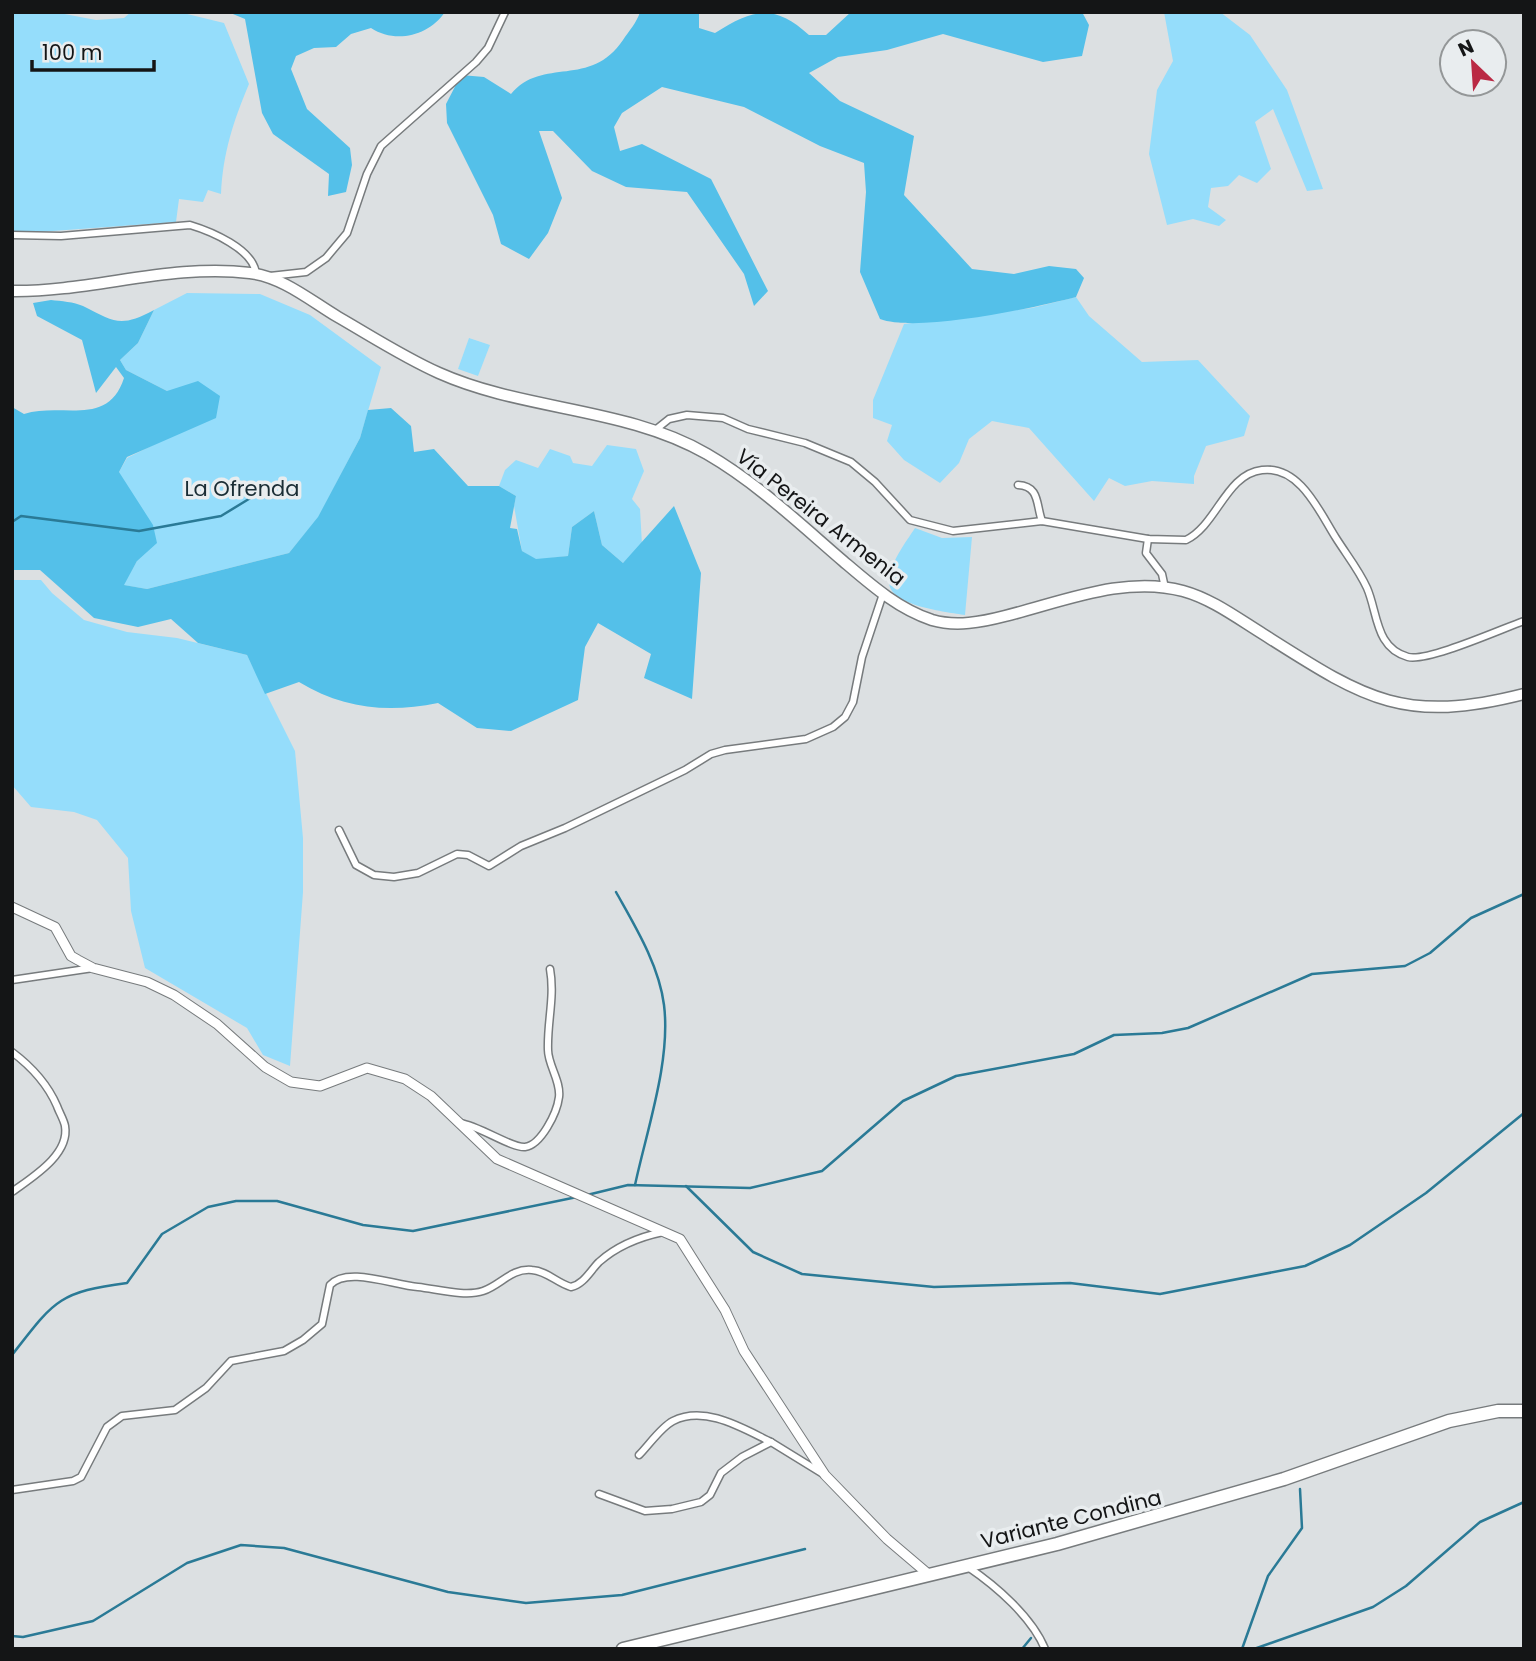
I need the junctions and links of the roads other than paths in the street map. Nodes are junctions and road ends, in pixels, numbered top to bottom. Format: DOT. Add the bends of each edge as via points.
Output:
graph roads {
  1 [pos="505,12"];
  2 [pos="12,235"];
  3 [pos="261,275"];
  4 [pos="12,291"];
  5 [pos="653,432"];
  6 [pos="1018,485"];
  7 [pos="1042,521"];
  8 [pos="1148,539"];
  9 [pos="1165,587"];
  10 [pos="883,594"];
  11 [pos="1524,621"];
  12 [pos="1524,694"];
  13 [pos="339,830"];
  14 [pos="12,907"];
  15 [pos="93,968"];
  16 [pos="550,969"];
  17 [pos="12,979"];
  18 [pos="12,1052"];
  19 [pos="458,1123"];
  20 [pos="12,1192"];
  21 [pos="665,1231"];
  22 [pos="1524,1410"];
  23 [pos="771,1442"];
  24 [pos="639,1455"];
  25 [pos="825,1475"];
  26 [pos="12,1490"];
  27 [pos="599,1494"];
  28 [pos="965,1566"];
  29 [pos="926,1573"];
  30 [pos="623,1649"];
  31 [pos="1045,1649"];
  1 -- 3 [label="street" via="476,62 381,146 347,233 326,258 306,272"];
  2 -- 3 [label="street" via="61,236 190,225 237,248"];
  3 -- 4 [label="main road, Vía Pereira Armenia" via="192,273 61,291"];
  3 -- 5 [label="main road, Vía Pereira Armenia" via="453,379"];
  5 -- 7 [label="street" via="678,417 723,418 805,443 851,462 910,520 953,531"];
  5 -- 10 [label="main road, Vía Pereira Armenia" via="700,450 738,474"];
  6 -- 7 [label="street" via="1027,485 1035,493"];
  7 -- 8 [label="street"];
  8 -- 9 [label="street" via="1146,554 1162,574"];
  8 -- 11 [label="street" via="1177,541 1193,536 1246,475 1263,469 1280,472 1312,499 1366,586 1381,636 1390,647 1409,657 1431,656"];
  9 -- 10 [label="main road, Vía Pereira Armenia" via="1108,590 958,624 927,618"];
  9 -- 12 [label="main road, Vía Pereira Armenia" via="1214,604 1338,680 1382,699 1423,708 1454,708"];
  10 -- 13 [label="street" via="853,702 845,717 822,733 711,754 685,771 520,846 489,866 457,854 418,873 374,875 356,865"];
  14 -- 15 [label="street" via="45,919 55,927 71,956"];
  15 -- 17 [label="street"];
  15 -- 19 [label="street" via="147,982 174,995 291,1082 320,1086 367,1068 386,1072 431,1096"];
  16 -- 19 [label="street" via="548,1050 559,1097 542,1138 535,1145 518,1147 475,1125"];
  18 -- 20 [label="street" via="49,1088 65,1126 57,1153"];
  19 -- 21 [label="street" via="497,1160 514,1169"];
  21 -- 25 [label="street" via="680,1239 692,1254 744,1351"];
  21 -- 26 [label="street" via="637,1237 571,1287 532,1269 520,1270 480,1292 343,1275 330,1285 322,1324 303,1340 284,1352 231,1362 175,1410 113,1421 85,1471 73,1481"];
  22 -- 28 [label="highway, Variante Condina" via="1449,1422 1176,1512"];
  23 -- 24 [label="street" via="733,1423 694,1414 671,1421"];
  23 -- 25 [label="street"];
  23 -- 27 [label="street" via="722,1474 701,1502 645,1511"];
  25 -- 29 [label="street"];
  28 -- 29 [label="highway, Variante Condina"];
  28 -- 31 [label="street" via="998,1591 1031,1626"];
  29 -- 30 [label="highway, Variante Condina"];
}
